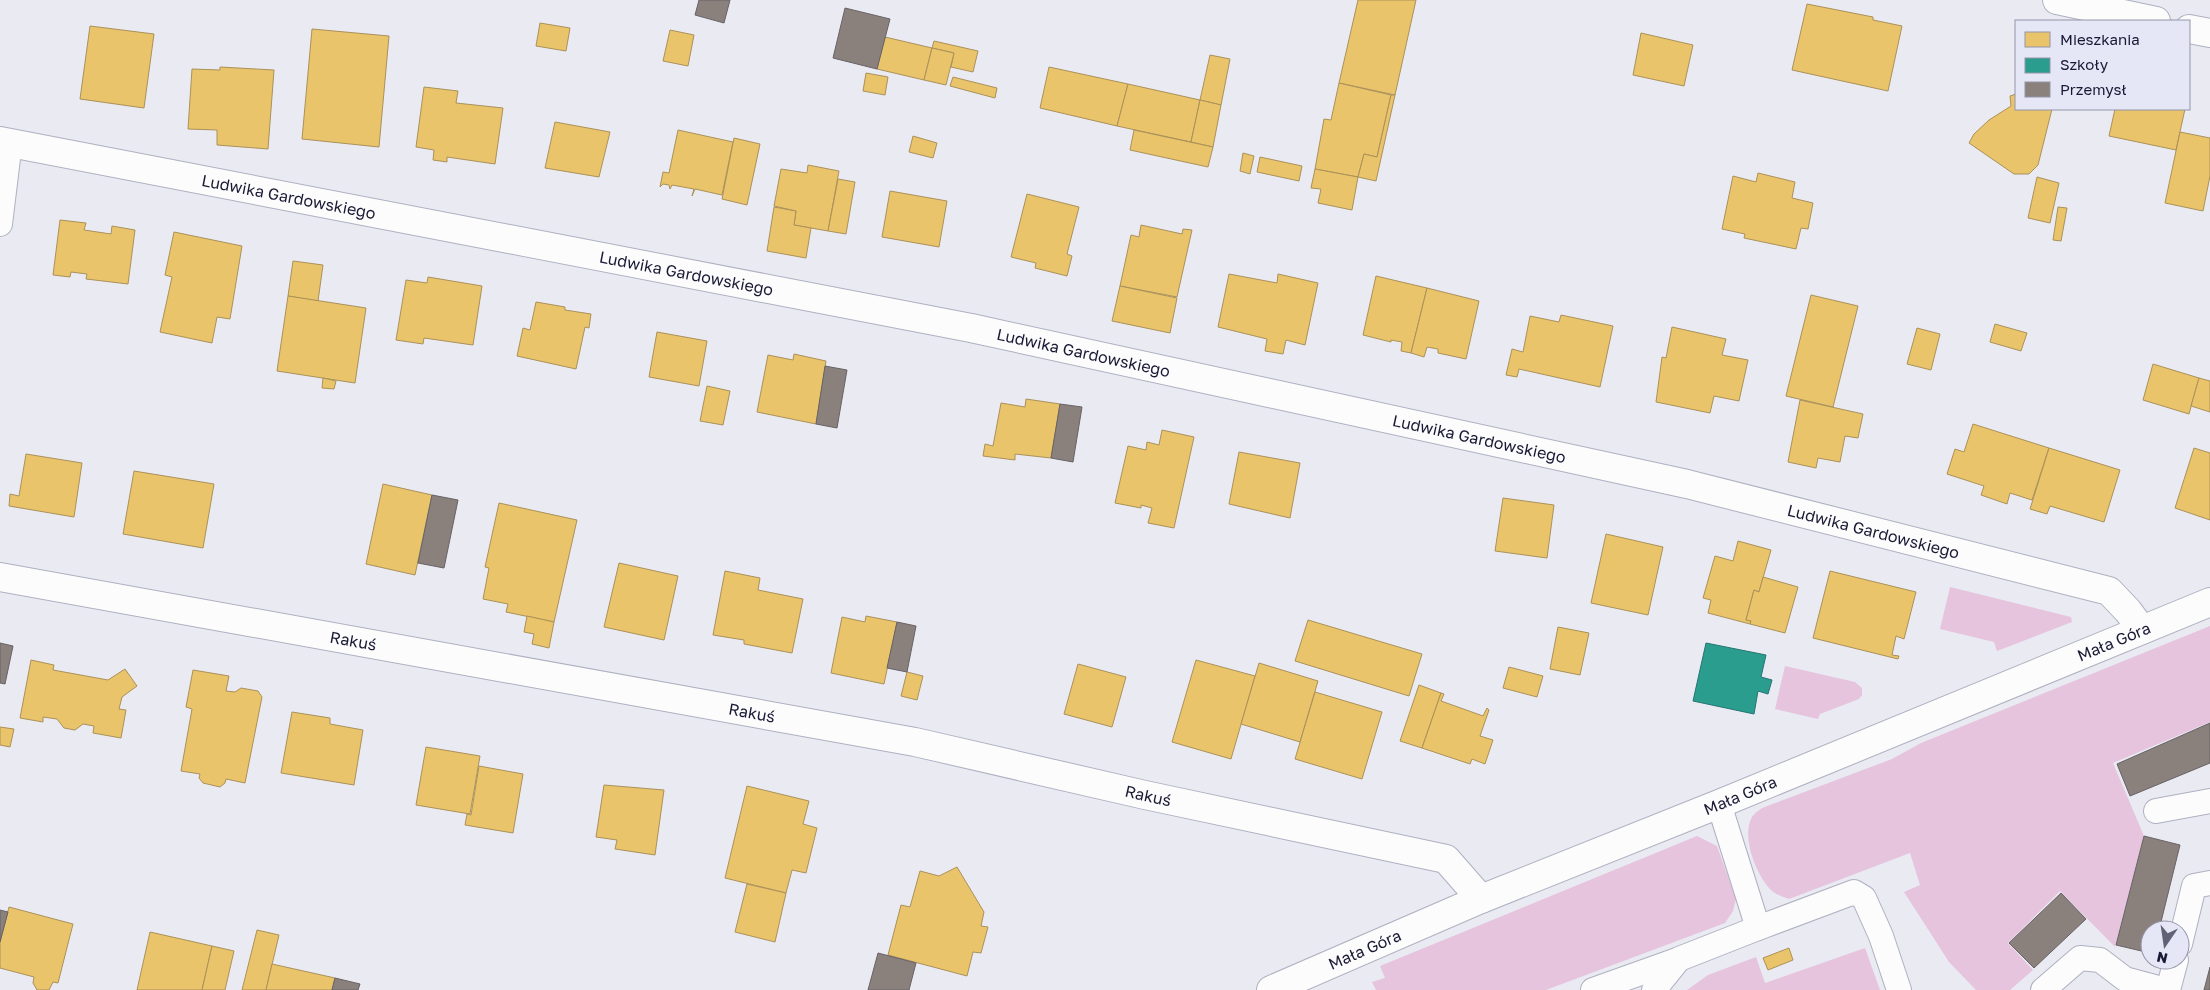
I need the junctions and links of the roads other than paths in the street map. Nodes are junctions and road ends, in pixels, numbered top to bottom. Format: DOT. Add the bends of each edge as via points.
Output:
graph roads {
  1 [pos="2057,0"];
  2 [pos="2151,20"];
  3 [pos="2190,28"];
  4 [pos="2210,33"];
  5 [pos="5,142"];
  6 [pos="0,224"];
  7 [pos="0,577"];
  8 [pos="2210,602"];
  9 [pos="2142,630"];
  10 [pos="2210,800"];
  11 [pos="1719,804"];
  12 [pos="2156,811"];
  13 [pos="2210,883"];
  14 [pos="1481,899"];
  15 [pos="2186,920"];
  16 [pos="1758,928"];
  17 [pos="1679,960"];
  18 [pos="2173,970"];
  19 [pos="1271,990"];
  20 [pos="1593,990"];
  21 [pos="1654,990"];
  22 [pos="1899,990"];
  23 [pos="2043,990"];
  24 [pos="2167,990"];
  1 -- 2 [label="street"];
  3 -- 4 [label="street"];
  5 -- 6 [label="lane"];
  5 -- 9 [label="street, Ludwika Gardowskiego" via="971,328 1686,484 2109,591"];
  7 -- 14 [label="street, Rakuś" via="914,742 1446,859"];
  8 -- 9 [label="street, Mała Góra"];
  9 -- 11 [label="street, Mała Góra"];
  10 -- 12 [label="lane"];
  11 -- 14 [label="street, Mała Góra"];
  11 -- 16 [label="lane"];
  13 -- 15 [label="lane" via="2194,886"];
  14 -- 19 [label="street, Mała Góra"];
  16 -- 17 [label="lane"];
  16 -- 22 [label="lane" via="1854,892 1864,898"];
  17 -- 20 [label="lane"];
  17 -- 21 [label="lane"];
  18 -- 24 [label="lane"];
  23 -- 24 [label="lane" via="2080,958 2100,960 2125,979"];
}
